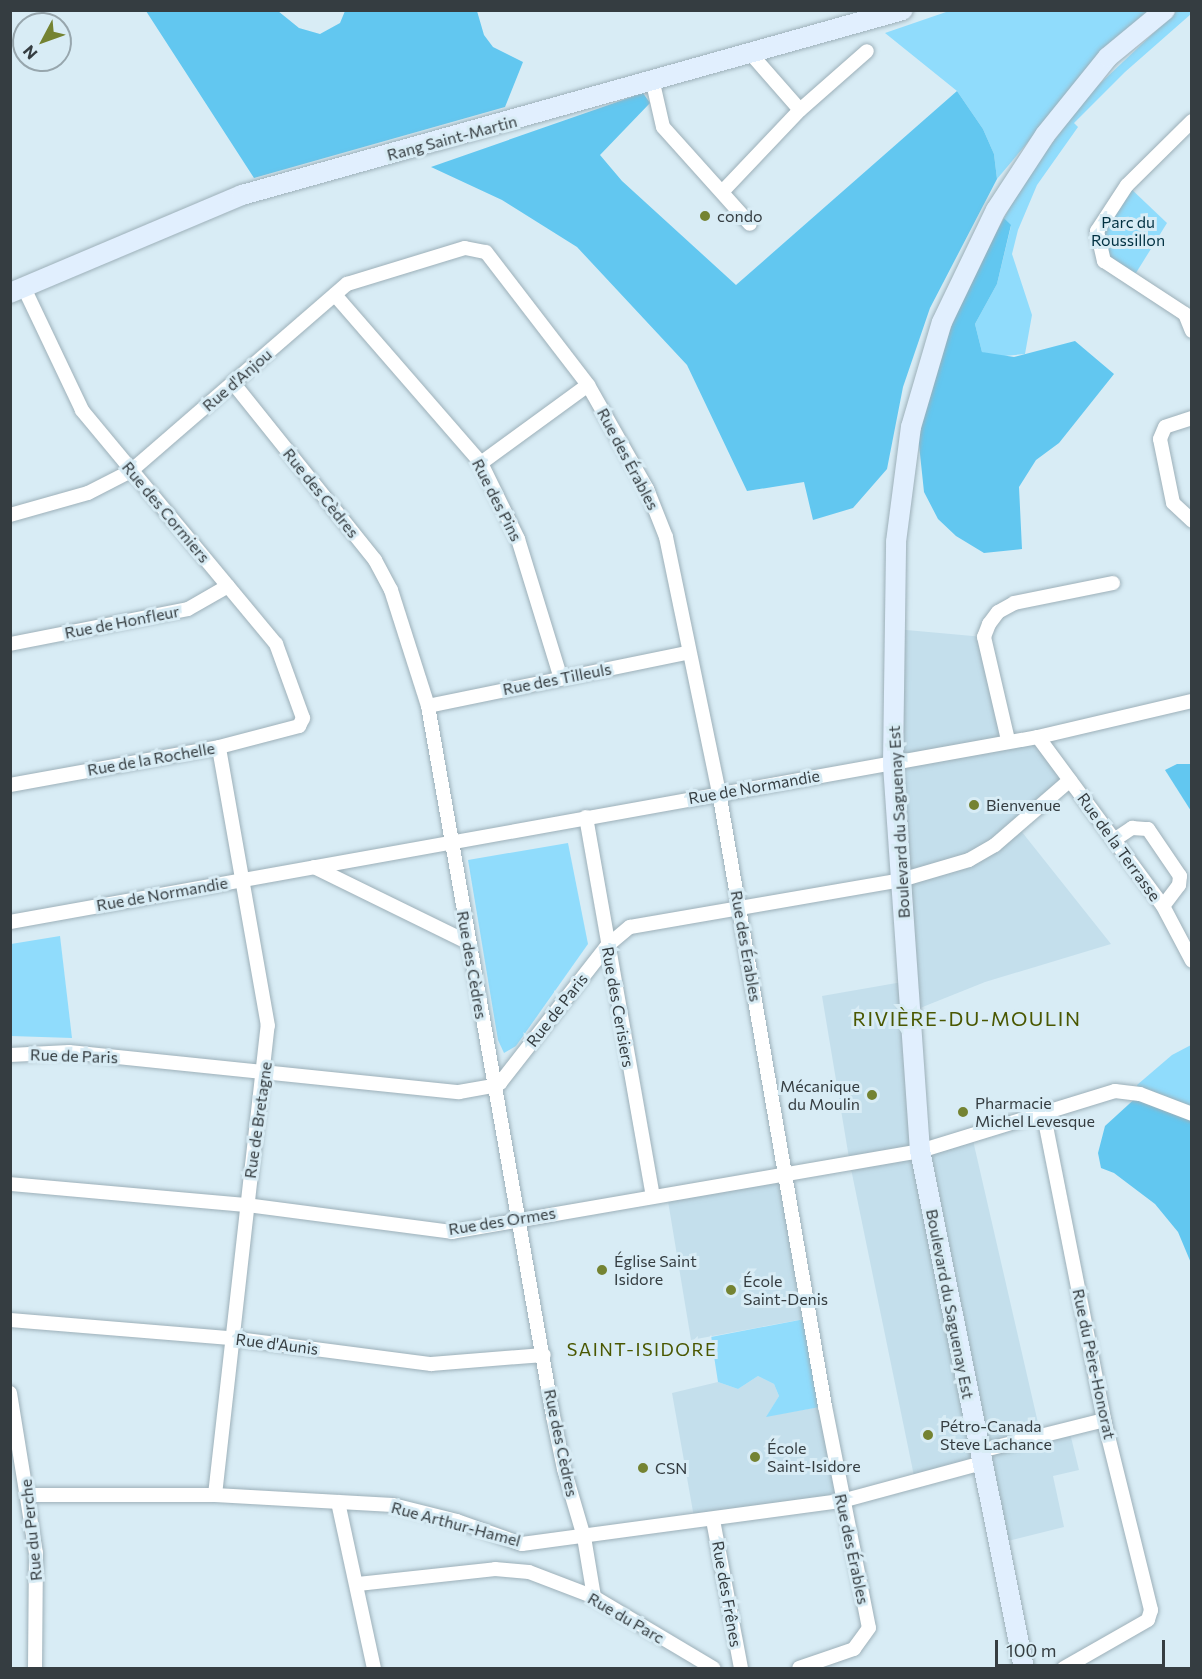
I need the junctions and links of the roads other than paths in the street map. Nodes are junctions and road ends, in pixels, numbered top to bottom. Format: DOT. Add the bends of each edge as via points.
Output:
graph roads {
  1 [pos="903,10"];
  2 [pos="1165,10"];
  3 [pos="867,51"];
  4 [pos="751,54"];
  5 [pos="653,83"];
  6 [pos="800,110"];
  7 [pos="1191,121"];
  8 [pos="723,191"];
  9 [pos="750,224"];
  10 [pos="465,248"];
  11 [pos="17,290"];
  12 [pos="335,295"];
  13 [pos="1188,311"];
  14 [pos="1191,331"];
  15 [pos="234,384"];
  16 [pos="588,385"];
  17 [pos="1191,418"];
  18 [pos="481,464"];
  19 [pos="131,471"];
  20 [pos="10,515"];
  21 [pos="1191,521"];
  22 [pos="1113,583"];
  23 [pos="228,586"];
  24 [pos="10,644"];
  25 [pos="687,653"];
  26 [pos="561,679"];
  27 [pos="1191,701"];
  28 [pos="428,706"];
  29 [pos="290,728"];
  30 [pos="1038,737"];
  31 [pos="1008,740"];
  32 [pos="219,747"];
  33 [pos="892,764"];
  34 [pos="1070,780"];
  35 [pos="10,785"];
  36 [pos="719,792"];
  37 [pos="586,817"];
  38 [pos="1114,840"];
  39 [pos="452,842"];
  40 [pos="314,867"];
  41 [pos="244,879"];
  42 [pos="901,880"];
  43 [pos="740,905"];
  44 [pos="1163,906"];
  45 [pos="10,922"];
  46 [pos="469,944"];
  47 [pos="607,946"];
  48 [pos="1191,961"];
  49 [pos="10,1055"];
  50 [pos="265,1072"];
  51 [pos="493,1086"];
  52 [pos="1191,1114"];
  53 [pos="1044,1116"];
  54 [pos="920,1151"];
  55 [pos="784,1176"];
  56 [pos="10,1184"];
  57 [pos="653,1196"];
  58 [pos="246,1205"];
  59 [pos="521,1219"];
  60 [pos="10,1320"];
  61 [pos="230,1338"];
  62 [pos="544,1355"];
  63 [pos="10,1393"];
  64 [pos="1104,1420"];
  65 [pos="981,1457"];
  66 [pos="29,1495"];
  67 [pos="215,1495"];
  68 [pos="842,1501"];
  69 [pos="338,1502"];
  70 [pos="713,1520"];
  71 [pos="584,1537"];
  72 [pos="358,1584"];
  73 [pos="594,1597"];
  74 [pos="35,1668"];
  75 [pos="374,1668"];
  76 [pos="713,1668"];
  77 [pos="741,1668"];
  78 [pos="799,1668"];
  79 [pos="1024,1668"];
  80 [pos="1064,1668"];
  1 -- 4 [label="main road, Rang Saint-Martin"];
  2 -- 33 [label="main road, Boulevard du Saguenay Est" via="1108,57 1045,135 996,210 942,322 910,427 896,542"];
  3 -- 6 [label="street"];
  4 -- 5 [label="main road, Rang Saint-Martin"];
  4 -- 6 [label="street"];
  5 -- 8 [label="street" via="663,127"];
  5 -- 11 [label="main road, Rang Saint-Martin" via="242,195"];
  6 -- 8 [label="street"];
  7 -- 13 [label="street" via="1127,185 1097,231 1104,261"];
  8 -- 9 [label="street"];
  10 -- 12 [label="street, Rue d'Anjou" via="368,276 346,284"];
  10 -- 16 [label="street, Rue des Érables" via="486,252"];
  11 -- 19 [label="street, Rue des Cormiers" via="82,410"];
  12 -- 15 [label="street, Rue d'Anjou"];
  12 -- 18 [label="street, Rue des Pins"];
  13 -- 14 [label="street"];
  15 -- 19 [label="street, Rue d'Anjou"];
  15 -- 28 [label="street, Rue des Cèdres" via="375,560 392,590"];
  16 -- 18 [label="street"];
  16 -- 25 [label="street, Rue des Érables" via="647,489 666,537"];
  17 -- 21 [label="street" via="1165,427 1160,439 1173,503"];
  18 -- 26 [label="street, Rue des Pins" via="518,539"];
  19 -- 20 [label="street, Rue d'Anjou" via="88,493"];
  19 -- 23 [label="street, Rue des Cormiers"];
  22 -- 31 [label="street" via="1014,603 998,612 988,624 984,637"];
  23 -- 24 [label="street, Rue de Honfleur" via="188,609"];
  23 -- 29 [label="street, Rue des Cormiers" via="276,644 303,718 299,726"];
  25 -- 26 [label="street, Rue des Tilleuls"];
  25 -- 36 [label="street, Rue des Érables"];
  26 -- 28 [label="street, Rue des Tilleuls"];
  27 -- 30 [label="street, Rue de Normandie"];
  28 -- 39 [label="street, Rue des Cèdres"];
  29 -- 32 [label="street, Rue de la Rochelle"];
  30 -- 31 [label="street, Rue de Normandie"];
  30 -- 34 [label="street, Rue de la Terrasse"];
  31 -- 33 [label="street, Rue de Normandie"];
  32 -- 35 [label="street, Rue de la Rochelle"];
  32 -- 41 [label="street, Rue de Bretagne"];
  33 -- 36 [label="street, Rue de Normandie"];
  33 -- 42 [label="main road, Boulevard du Saguenay Est"];
  34 -- 38 [label="street, Rue de la Terrasse"];
  34 -- 42 [label="street, Rue de Paris" via="995,845 969,860"];
  36 -- 37 [label="street, Rue de Normandie"];
  36 -- 43 [label="street, Rue des Érables"];
  37 -- 39 [label="street, Rue de Normandie"];
  37 -- 47 [label="street, Rue des Cerisiers"];
  38 -- 44 [label="street, Rue de la Terrasse"];
  38 -- 44 [label="street" via="1132,828 1148,829 1180,876 1179,885"];
  39 -- 40 [label="street, Rue de Normandie"];
  39 -- 46 [label="street, Rue des Cèdres"];
  40 -- 41 [label="street, Rue de Normandie"];
  40 -- 46 [label="street"];
  41 -- 45 [label="street, Rue de Normandie"];
  41 -- 50 [label="street, Rue de Bretagne" via="268,1026"];
  42 -- 43 [label="street, Rue de Paris"];
  42 -- 54 [label="main road, Boulevard du Saguenay Est"];
  43 -- 47 [label="street, Rue de Paris" via="630,927"];
  43 -- 55 [label="street, Rue des Érables"];
  44 -- 48 [label="street, Rue de la Terrasse"];
  46 -- 51 [label="street, Rue des Cèdres"];
  47 -- 51 [label="street, Rue de Paris" via="501,1083"];
  47 -- 57 [label="street, Rue des Cerisiers"];
  49 -- 50 [label="street, Rue de Paris" via="69,1052"];
  50 -- 51 [label="street, Rue de Paris" via="459,1092"];
  50 -- 58 [label="street, Rue de Bretagne"];
  51 -- 59 [label="street, Rue des Cèdres"];
  52 -- 53 [label="street, Rue des Ormes" via="1140,1094 1115,1091"];
  53 -- 54 [label="street, Rue des Ormes"];
  53 -- 64 [label="street, Rue du Père-Honorat"];
  54 -- 55 [label="street, Rue des Ormes"];
  54 -- 65 [label="main road, Boulevard du Saguenay Est"];
  55 -- 57 [label="street, Rue des Ormes"];
  55 -- 68 [label="street, Rue des Érables"];
  56 -- 58 [label="street, Rue des Ormes"];
  57 -- 59 [label="street, Rue des Ormes"];
  58 -- 59 [label="street, Rue des Ormes" via="452,1232"];
  58 -- 61 [label="street, Rue de Bretagne"];
  59 -- 62 [label="street, Rue des Cèdres"];
  60 -- 61 [label="street, Rue d'Aunis"];
  61 -- 62 [label="street, Rue d'Aunis" via="431,1364"];
  61 -- 67 [label="street, Rue de Bretagne"];
  62 -- 71 [label="street, Rue des Cèdres" via="564,1468"];
  63 -- 66 [label="street, Rue du Perche"];
  64 -- 65 [label="street, Rue Arthur-Hamel"];
  64 -- 80 [label="street, Rue du Père-Honorat" via="1151,1610 1148,1620"];
  65 -- 68 [label="street, Rue Arthur-Hamel"];
  65 -- 79 [label="main road, Boulevard du Saguenay Est" via="1017,1616"];
  66 -- 67 [label="street, Rue Arthur-Hamel"];
  66 -- 74 [label="street, Rue du Perche" via="38,1597"];
  67 -- 69 [label="street, Rue Arthur-Hamel"];
  68 -- 70 [label="street, Rue Arthur-Hamel"];
  68 -- 78 [label="street, Rue des Érables" via="869,1628 854,1649"];
  69 -- 71 [label="street, Rue Arthur-Hamel" via="393,1505 457,1521 522,1544"];
  69 -- 72 [label="street"];
  70 -- 71 [label="street, Rue Arthur-Hamel"];
  70 -- 77 [label="street, Rue des Frênes"];
  71 -- 73 [label="street, Rue des Cèdres"];
  72 -- 73 [label="street, Rue du Parc" via="495,1569 529,1572"];
  72 -- 75 [label="street"];
  73 -- 76 [label="street, Rue du Parc"];
}
